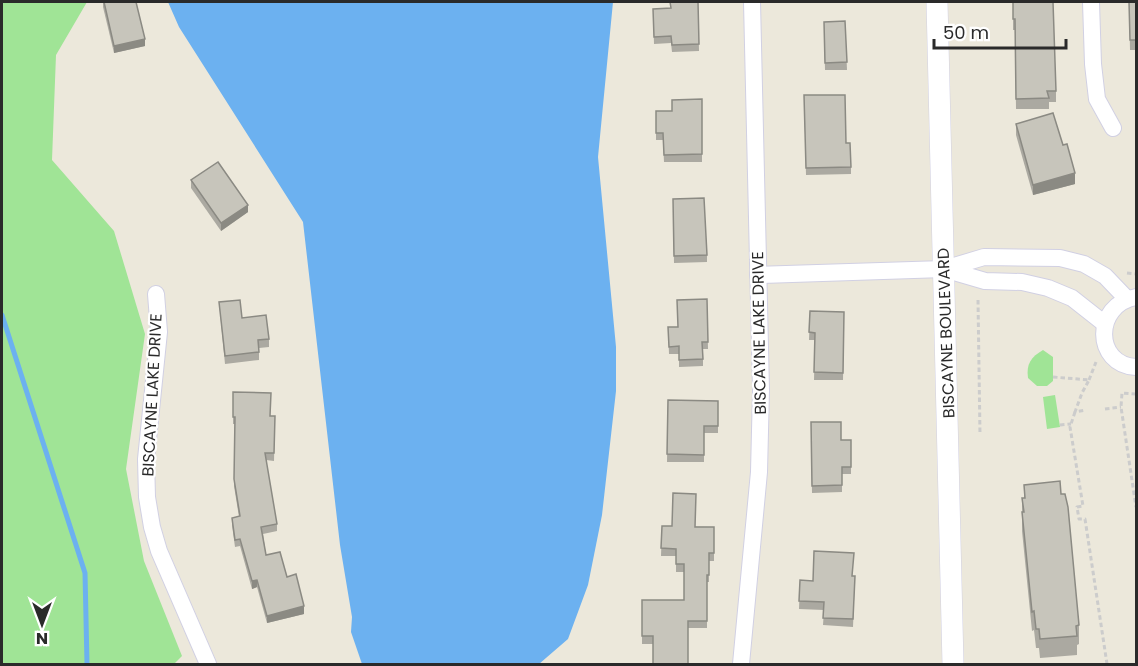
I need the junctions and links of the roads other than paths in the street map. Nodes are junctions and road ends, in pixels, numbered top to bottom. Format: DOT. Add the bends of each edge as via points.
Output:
graph roads {
  1 [pos="752,2"];
  2 [pos="937,2"];
  3 [pos="1091,2"];
  4 [pos="1113,128"];
  5 [pos="944,269"];
  6 [pos="758,275"];
  7 [pos="156,294"];
  8 [pos="1132,298"];
  9 [pos="1105,324"];
  10 [pos="1137,367"];
  11 [pos="208,664"];
  12 [pos="741,664"];
  13 [pos="953,664"];
  1 -- 6 [label="street, BISCAYNE LAKE DRIVE"];
  2 -- 5 [label="street, BISCAYNE BOULEVARD"];
  3 -- 4 [label="street" via="1097,99"];
  5 -- 6 [label="street"];
  5 -- 8 [label="street" via="984,257 1060,258 1084,264"];
  5 -- 9 [label="street" via="985,281 1022,282 1048,288 1072,298"];
  5 -- 13 [label="street, BISCAYNE BOULEVARD"];
  6 -- 12 [label="street, BISCAYNE LAKE DRIVE" via="762,390 759,472"];
  7 -- 11 [label="street, BISCAYNE LAKE DRIVE" via="159,332 146,459 147,497 159,552"];
  8 -- 9 [label="street" via="1117,305"];
  9 -- 10 [label="street" via="1106,346 1112,356"];
}
